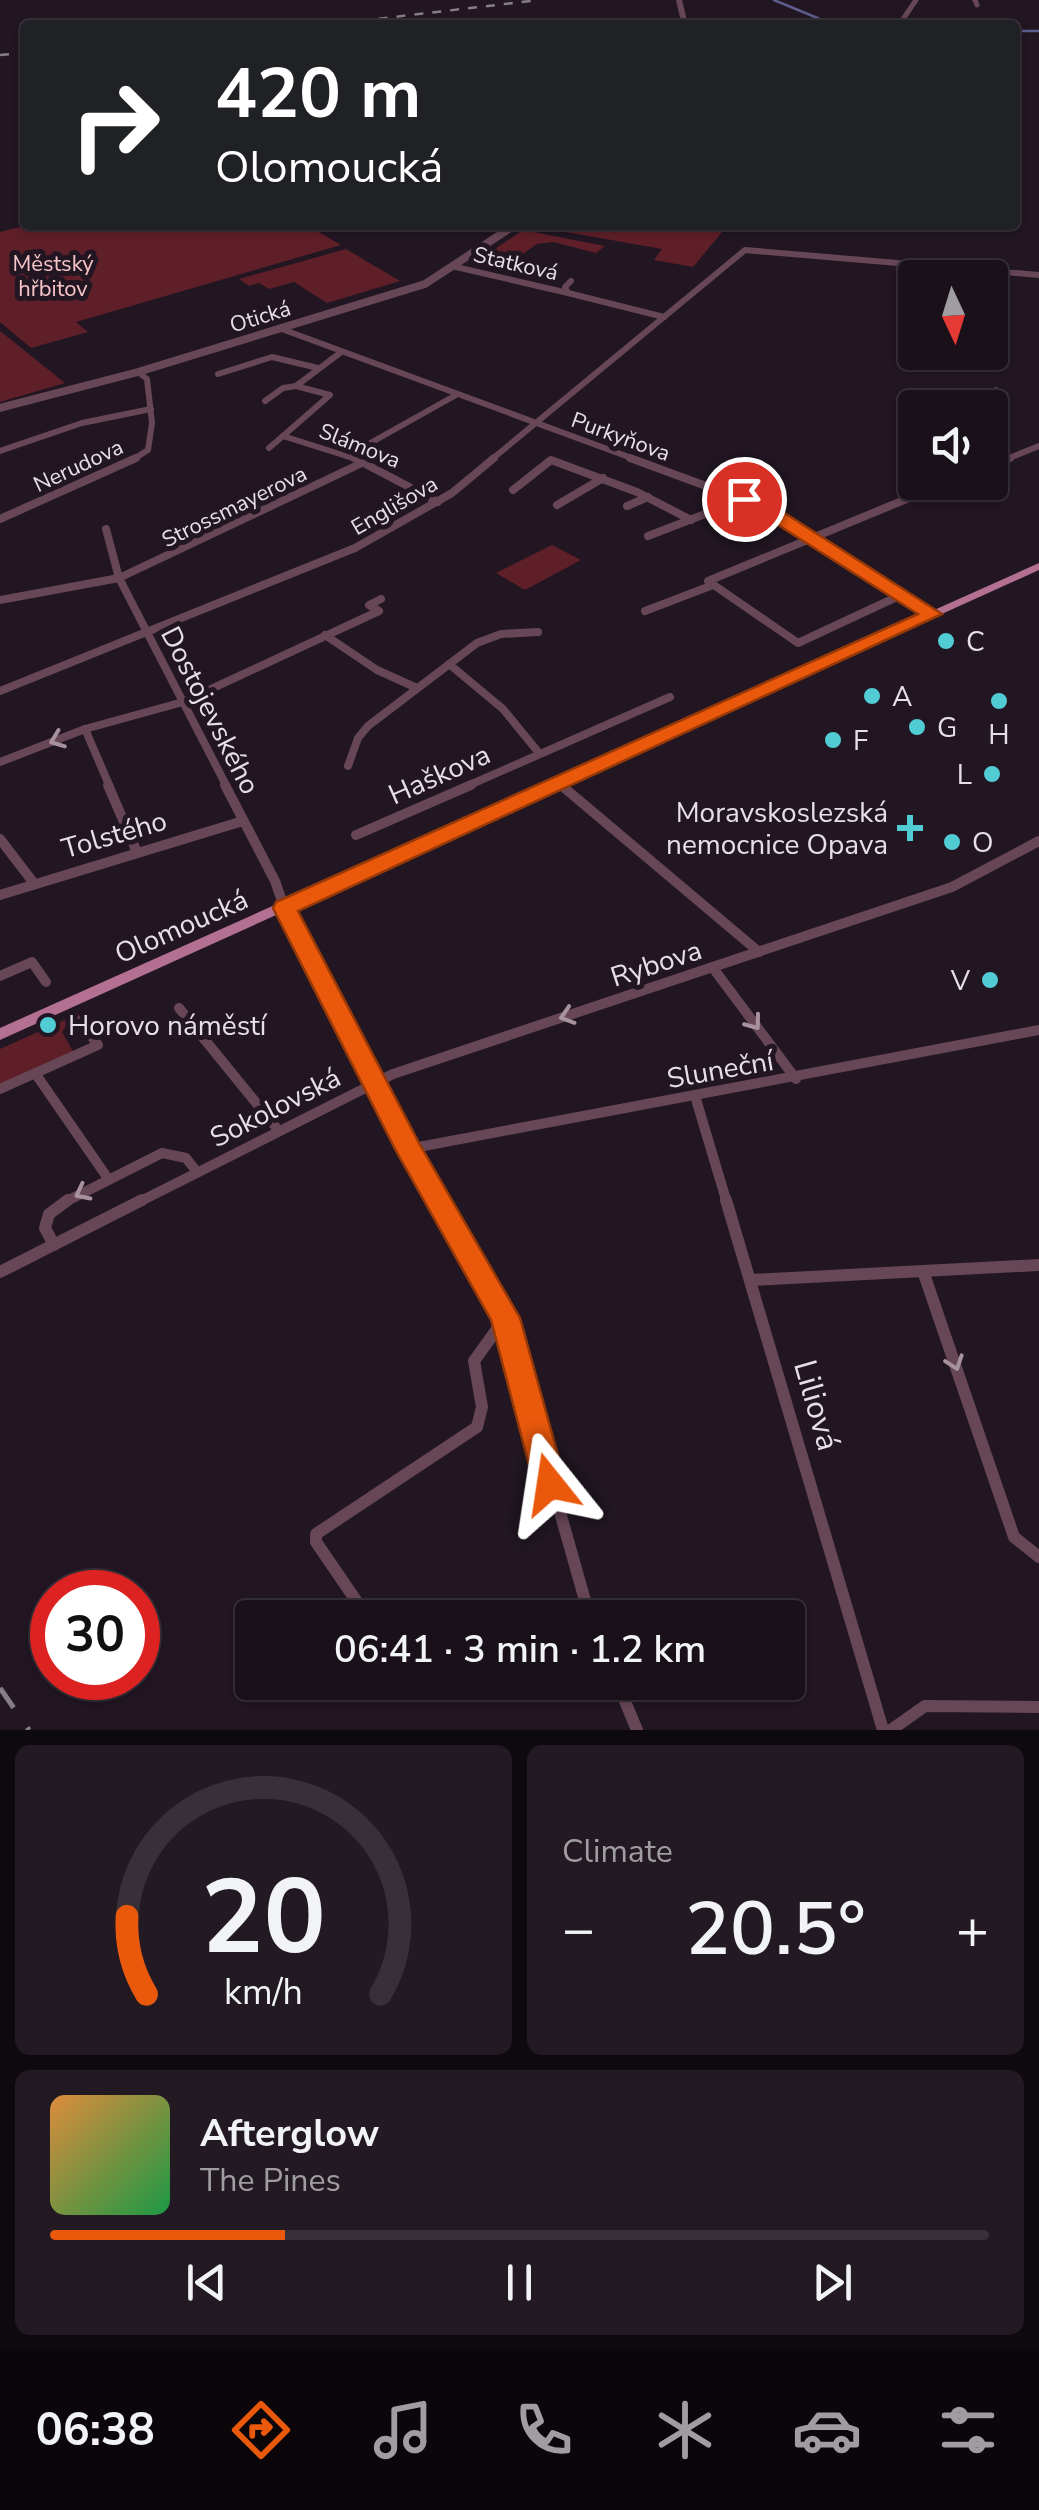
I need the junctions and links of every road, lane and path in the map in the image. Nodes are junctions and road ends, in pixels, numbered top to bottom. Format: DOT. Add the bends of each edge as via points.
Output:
graph roads {
  1 [pos="509,230"];
  2 [pos="456,267"];
  3 [pos="1039,275"];
  4 [pos="571,280"];
  5 [pos="568,293"];
  6 [pos="664,317"];
  7 [pos="279,328"];
  8 [pos="340,353"];
  9 [pos="318,368"];
  10 [pos="138,372"];
  11 [pos="218,374"];
  12 [pos="296,386"];
  13 [pos="456,395"];
  14 [pos="265,401"];
  15 [pos="0,408"];
  16 [pos="151,409"];
  17 [pos="536,424"];
  18 [pos="282,436"];
  19 [pos="1039,446"];
  20 [pos="268,448"];
  21 [pos="0,451"];
  22 [pos="349,455"];
  23 [pos="1008,459"];
  24 [pos="364,462"];
  25 [pos="603,478"];
  26 [pos="513,490"];
  27 [pos="648,497"];
  28 [pos="744,499"];
  29 [pos="903,500"];
  30 [pos="438,502"];
  31 [pos="557,505"];
  32 [pos="627,506"];
  33 [pos="0,519"];
  34 [pos="692,520"];
  35 [pos="106,529"];
  36 [pos="648,536"];
  37 [pos="811,537"];
  38 [pos="1039,566"];
  39 [pos="119,578"];
  40 [pos="713,585"];
  41 [pos="901,595"];
  42 [pos="0,600"];
  43 [pos="381,600"];
  44 [pos="645,611"];
  45 [pos="932,614"];
  46 [pos="146,632"];
  47 [pos="538,632"];
  48 [pos="325,636"];
  49 [pos="449,664"];
  50 [pos="416,688"];
  51 [pos="0,691"];
  52 [pos="670,697"];
  53 [pos="183,702"];
  54 [pos="85,730"];
  55 [pos="540,753"];
  56 [pos="0,762"];
  57 [pos="348,766"];
  58 [pos="559,783"];
  59 [pos="243,821"];
  60 [pos="356,835"];
  61 [pos="0,839"];
  62 [pos="1039,841"];
  63 [pos="136,850"];
  64 [pos="34,882"];
  65 [pos="0,895"];
  66 [pos="284,908"];
  67 [pos="759,952"];
  68 [pos="713,968"];
  69 [pos="0,976"];
  70 [pos="46,982"];
  71 [pos="179,1008"];
  72 [pos="80,1020"];
  73 [pos="1039,1030"];
  74 [pos="0,1034"];
  75 [pos="35,1073"];
  76 [pos="796,1078"];
  77 [pos="374,1082"];
  78 [pos="0,1089"];
  79 [pos="695,1096"];
  80 [pos="279,1130"];
  81 [pos="408,1149"];
  82 [pos="196,1172"];
  83 [pos="109,1180"];
  84 [pos="54,1245"];
  85 [pos="1039,1265"];
  86 [pos="923,1271"];
  87 [pos="0,1272"];
  88 [pos="752,1280"];
  89 [pos="506,1318"];
  90 [pos="1039,1557"];
  91 [pos="356,1600"];
  92 [pos="584,1600"];
  93 [pos="624,1700"];
  94 [pos="925,1706"];
  95 [pos="1039,1707"];
  96 [pos="637,1730"];
  97 [pos="884,1730"];
  98 [pos="892,1730"];
  1 -- 2 [label="street, Otická"];
  2 -- 5 [label="street, Statková"];
  2 -- 7 [label="street, Otická" via="424,284"];
  3 -- 6 [label="street, Englišova" via="745,250"];
  4 -- 5 [label="street" via="564,287"];
  5 -- 6 [label="street"];
  6 -- 17 [label="street, Englišova"];
  7 -- 8 [label="street, Purkyňova"];
  7 -- 10 [label="street, Otická"];
  8 -- 9 [label="street"];
  8 -- 13 [label="street, Purkyňova"];
  9 -- 11 [label="street" via="272,357"];
  9 -- 12 [label="street"];
  10 -- 15 [label="street, Otická"];
  10 -- 16 [label="street" via="147,379"];
  12 -- 14 [label="street"];
  12 -- 18 [label="street" via="330,395"];
  13 -- 17 [label="street, Purkyňova"];
  13 -- 22 [label="street"];
  16 -- 21 [label="street"];
  16 -- 33 [label="street, Nerudova" via="148,450"];
  17 -- 28 [label="street, Purkyňova"];
  17 -- 30 [label="street, Englišova"];
  18 -- 20 [label="street, Slámova"];
  18 -- 22 [label="street, Slámova"];
  19 -- 23 [label="street"];
  22 -- 24 [label="street, Slámova"];
  24 -- 30 [label="street, Slámova"];
  24 -- 39 [label="street, Strossmayerova"];
  25 -- 26 [label="street" via="551,460"];
  25 -- 27 [label="street"];
  25 -- 31 [label="street"];
  27 -- 32 [label="street"];
  27 -- 34 [label="street"];
  28 -- 34 [label="street"];
  28 -- 37 [label="street, Purkyňova"];
  29 -- 37 [label="street"];
  30 -- 46 [label="street, Englišova" via="355,548"];
  34 -- 36 [label="street"];
  35 -- 39 [label="street, Dostojevského"];
  37 -- 40 [label="street" via="708,582"];
  37 -- 41 [label="street, Purkyňova"];
  38 -- 45 [label="main road, Olomoucká"];
  39 -- 42 [label="street, Strossmayerova"];
  39 -- 46 [label="street, Dostojevského"];
  40 -- 41 [label="street" via="798,643"];
  40 -- 44 [label="street"];
  41 -- 45 [label="street, Purkyňova"];
  43 -- 48 [label="street" via="370,604 379,611"];
  45 -- 58 [label="main road, Olomoucká"];
  46 -- 51 [label="street, Englišova"];
  46 -- 53 [label="street, Dostojevského"];
  47 -- 49 [label="street, Haškova" via="491,636"];
  48 -- 50 [label="street"];
  48 -- 53 [label="street"];
  49 -- 50 [label="street, Haškova"];
  49 -- 55 [label="street, Haškova" via="503,709"];
  50 -- 57 [label="street, Haškova" via="368,726"];
  52 -- 55 [label="street, Haškova"];
  53 -- 54 [label="street"];
  53 -- 59 [label="street, Dostojevského"];
  54 -- 56 [label="street, one-way"];
  54 -- 63 [label="street"];
  55 -- 60 [label="street, Haškova"];
  58 -- 66 [label="main road, Olomoucká"];
  58 -- 67 [label="street"];
  59 -- 63 [label="street, Tolstého"];
  59 -- 66 [label="street, Dostojevského"];
  61 -- 64 [label="street"];
  62 -- 67 [label="street, Rybova" via="952,887"];
  63 -- 64 [label="street, Tolstého"];
  64 -- 65 [label="street, Tolstého"];
  66 -- 74 [label="main road, Olomoucká"];
  66 -- 77 [label="street, Dostojevského"];
  67 -- 68 [label="street, Rybova"];
  68 -- 76 [label="street, one-way"];
  68 -- 77 [label="street, Rybova, one-way"];
  69 -- 70 [label="street" via="32,962"];
  71 -- 80 [label="street"];
  72 -- 75 [label="street" via="98,1045"];
  73 -- 76 [label="street, Sluneční"];
  75 -- 78 [label="street"];
  75 -- 83 [label="street"];
  76 -- 79 [label="street, Sluneční"];
  77 -- 80 [label="street, Sokolovská"];
  77 -- 81 [label="street, Dostojevského"];
  79 -- 81 [label="street, Sluneční"];
  79 -- 88 [label="street, Liliová"];
  80 -- 82 [label="street, Sokolovská"];
  81 -- 89 [label="street, Dostojevského"];
  82 -- 83 [label="street, Sokolovská" via="186,1158 162,1153"];
  82 -- 84 [label="street, Sokolovská"];
  83 -- 84 [label="street, Sokolovská, one-way" via="48,1214 45,1228"];
  84 -- 87 [label="street, Sokolovská"];
  85 -- 86 [label="street"];
  86 -- 88 [label="street"];
  86 -- 90 [label="street, one-way" via="1014,1537"];
  88 -- 97 [label="street, Liliová"];
  89 -- 91 [label="street" via="474,1361 482,1407 477,1427 316,1534"];
  89 -- 92 [label="street, Dostojevského"];
  93 -- 96 [label="street"];
  94 -- 95 [label="street"];
  94 -- 98 [label="street"];
}
